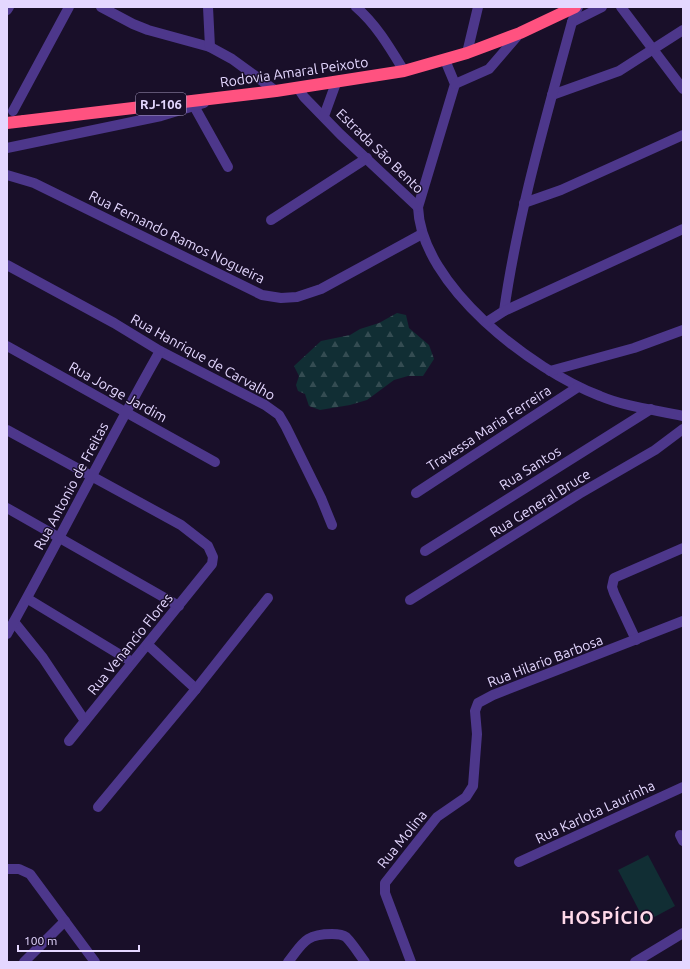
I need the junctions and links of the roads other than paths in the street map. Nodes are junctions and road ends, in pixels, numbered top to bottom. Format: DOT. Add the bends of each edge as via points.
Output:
graph roads {
  1 [pos="9,7"];
  2 [pos="69,7"];
  3 [pos="101,7"];
  4 [pos="208,7"];
  5 [pos="478,7"];
  6 [pos="576,7"];
  7 [pos="602,7"];
  8 [pos="621,7"];
  9 [pos="362,9"];
  10 [pos="7,10"];
  11 [pos="572,22"];
  12 [pos="683,30"];
  13 [pos="520,33"];
  14 [pos="210,47"];
  15 [pos="654,50"];
  16 [pos="467,53"];
  17 [pos="445,60"];
  18 [pos="404,71"];
  19 [pos="336,83"];
  20 [pos="455,84"];
  21 [pos="298,88"];
  22 [pos="683,89"];
  23 [pos="276,91"];
  24 [pos="552,96"];
  25 [pos="224,97"];
  26 [pos="194,106"];
  27 [pos="13,111"];
  28 [pos="324,116"];
  29 [pos="7,123"];
  30 [pos="683,135"];
  31 [pos="7,148"];
  32 [pos="367,158"];
  33 [pos="228,167"];
  34 [pos="7,175"];
  35 [pos="524,203"];
  36 [pos="418,207"];
  37 [pos="270,220"];
  38 [pos="683,229"];
  39 [pos="422,234"];
  40 [pos="7,265"];
  41 [pos="504,312"];
  42 [pos="487,322"];
  43 [pos="683,330"];
  44 [pos="7,346"];
  45 [pos="160,351"];
  46 [pos="550,371"];
  47 [pos="578,387"];
  48 [pos="651,409"];
  49 [pos="125,412"];
  50 [pos="683,416"];
  51 [pos="683,429"];
  52 [pos="7,430"];
  53 [pos="215,462"];
  54 [pos="92,477"];
  55 [pos="416,493"];
  56 [pos="7,508"];
  57 [pos="332,525"];
  58 [pos="60,538"];
  59 [pos="683,548"];
  60 [pos="425,551"];
  61 [pos="268,598"];
  62 [pos="28,599"];
  63 [pos="410,600"];
  64 [pos="179,606"];
  65 [pos="683,621"];
  66 [pos="14,622"];
  67 [pos="7,634"];
  68 [pos="636,640"];
  69 [pos="148,645"];
  70 [pos="132,662"];
  71 [pos="196,689"];
  72 [pos="85,721"];
  73 [pos="69,741"];
  74 [pos="475,768"];
  75 [pos="683,787"];
  76 [pos="98,807"];
  77 [pos="520,862"];
  78 [pos="7,869"];
  79 [pos="65,921"];
  80 [pos="683,933"];
  81 [pos="24,962"];
  82 [pos="95,962"];
  83 [pos="288,962"];
  84 [pos="365,962"];
  85 [pos="411,962"];
  86 [pos="635,962"];
  1 -- 10 [label="street"];
  2 -- 27 [label="street"];
  3 -- 14 [label="street" via="148,30"];
  4 -- 14 [label="street"];
  5 -- 16 [label="street"];
  6 -- 11 [label="street"];
  6 -- 13 [label="highway, Rodovia Amaral Peixoto / RJ-106"];
  7 -- 11 [label="street"];
  8 -- 15 [label="street"];
  9 -- 18 [label="street" via="387,42"];
  11 -- 24 [label="street"];
  12 -- 15 [label="street"];
  13 -- 16 [label="highway, Rodovia Amaral Peixoto / RJ-106"];
  13 -- 20 [label="street" via="489,69"];
  14 -- 23 [label="street" via="232,59"];
  15 -- 22 [label="street"];
  15 -- 24 [label="street" via="613,74"];
  16 -- 17 [label="highway, Rodovia Amaral Peixoto / RJ-106"];
  17 -- 18 [label="highway, Rodovia Amaral Peixoto / RJ-106"];
  17 -- 20 [label="street"];
  18 -- 19 [label="highway, Rodovia Amaral Peixoto / RJ-106"];
  19 -- 21 [label="highway, Rodovia Amaral Peixoto / RJ-106"];
  19 -- 28 [label="street, Estrada São Bento"];
  20 -- 36 [label="street"];
  21 -- 23 [label="highway, Rodovia Amaral Peixoto / RJ-106"];
  21 -- 28 [label="street, Estrada São Bento"];
  23 -- 25 [label="highway, Rodovia Amaral Peixoto / RJ-106"];
  24 -- 35 [label="street"];
  25 -- 26 [label="street"];
  25 -- 29 [label="highway, Rodovia Amaral Peixoto / RJ-106, bridge"];
  26 -- 31 [label="street" via="161,116"];
  26 -- 33 [label="street"];
  28 -- 32 [label="street, Estrada São Bento"];
  30 -- 35 [label="street" via="561,190"];
  32 -- 36 [label="street, Estrada São Bento"];
  32 -- 37 [label="street"];
  34 -- 39 [label="street, Rua Fernando Ramos Nogueira" via="34,183 262,295 281,298 297,297 321,289"];
  35 -- 41 [label="street"];
  36 -- 39 [label="street, Estrada São Bento" via="418,221"];
  38 -- 41 [label="street"];
  39 -- 42 [label="street, Estrada São Bento" via="439,269 464,301"];
  40 -- 45 [label="street, Rua Hanrique de Carvalho"];
  41 -- 42 [label="street"];
  42 -- 46 [label="street, Estrada São Bento" via="523,354"];
  43 -- 46 [label="street" via="634,348"];
  44 -- 49 [label="street, Rua Jorge Jardim"];
  45 -- 49 [label="street, Rua Antonio de Freitas"];
  45 -- 57 [label="street, Rua Hanrique de Carvalho" via="265,405 279,415 315,484"];
  46 -- 47 [label="street, Estrada São Bento"];
  47 -- 48 [label="street, Estrada São Bento" via="602,397"];
  47 -- 55 [label="street, Travessa Maria Ferreira"];
  48 -- 50 [label="street, Estrada São Bento"];
  48 -- 60 [label="street, Rua Santos"];
  49 -- 53 [label="street, Rua Jorge Jardim"];
  49 -- 54 [label="street, Rua Antonio de Freitas"];
  51 -- 63 [label="street, Rua General Bruce" via="655,450"];
  52 -- 54 [label="street"];
  54 -- 58 [label="street, Rua Antonio de Freitas"];
  54 -- 64 [label="street, Rua Venancio Flores" via="181,525 208,546 213,556 212,564"];
  56 -- 58 [label="street"];
  58 -- 62 [label="street, Rua Antonio de Freitas"];
  58 -- 64 [label="street"];
  59 -- 68 [label="street" via="614,578 614,593"];
  61 -- 71 [label="street"];
  62 -- 66 [label="street, Rua Antonio de Freitas"];
  62 -- 70 [label="street"];
  64 -- 69 [label="street, Rua Venancio Flores"];
  65 -- 68 [label="street, Rua Hilario Barbosa"];
  66 -- 67 [label="street, Rua Antonio de Freitas"];
  66 -- 72 [label="street" via="43,658"];
  68 -- 74 [label="street, Rua Hilario Barbosa" via="492,695 478,703 475,711"];
  69 -- 70 [label="street, Rua Venancio Flores"];
  69 -- 71 [label="street"];
  70 -- 72 [label="street, Rua Venancio Flores"];
  71 -- 76 [label="street"];
  72 -- 73 [label="street, Rua Venancio Flores"];
  74 -- 85 [label="street, Rua Molina" via="471,793 437,817 385,883 385,893"];
  75 -- 77 [label="street, Rua Karlota Laurinha"];
  78 -- 79 [label="street" via="20,869 30,874"];
  79 -- 81 [label="street"];
  79 -- 82 [label="street"];
  80 -- 86 [label="street"];
  83 -- 84 [label="street" via="306,940 313,936 339,934 349,940"];
}
